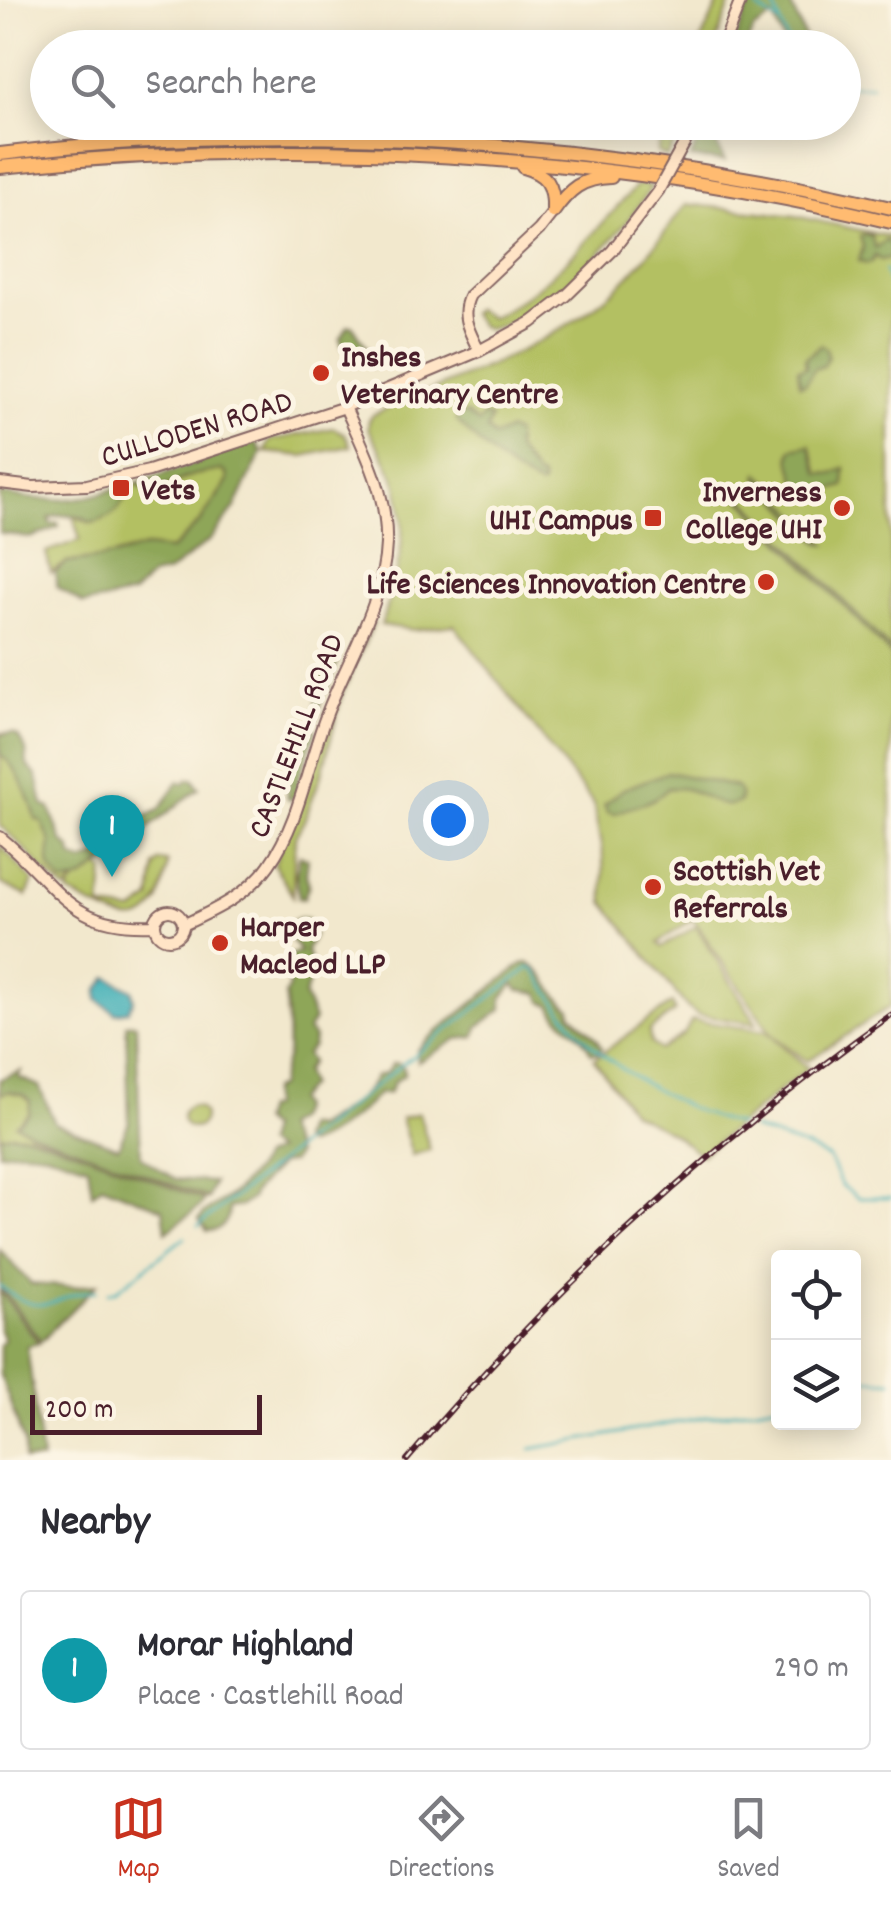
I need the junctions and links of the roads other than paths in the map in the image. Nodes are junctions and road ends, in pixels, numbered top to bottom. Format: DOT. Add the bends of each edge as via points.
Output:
graph roads {
  1 [pos="740,0"];
  2 [pos="729,30"];
  3 [pos="193,140"];
  4 [pos="363,140"];
  5 [pos="686,140"];
  6 [pos="0,154"];
  7 [pos="502,161"];
  8 [pos="0,167"];
  9 [pos="642,176"];
  10 [pos="891,208"];
  11 [pos="553,212"];
  12 [pos="891,222"];
  13 [pos="478,352"];
  14 [pos="345,407"];
  15 [pos="0,482"];
  16 [pos="0,838"];
  17 [pos="155,925"];
  18 [pos="183,925"];
  1 -- 2 [label="main road"];
  3 -- 6 [label="highway"];
  4 -- 10 [label="highway" via="634,160"];
  5 -- 13 [label="main road, CULLODEN ROAD, bridge" via="658,191 612,250 532,322"];
  7 -- 8 [label="highway" via="328,151 118,156"];
  7 -- 9 [label="highway"];
  7 -- 11 [label="highway" via="547,179"];
  9 -- 11 [label="highway" via="580,182"];
  9 -- 12 [label="highway"];
  11 -- 13 [label="main road" via="465,304"];
  13 -- 14 [label="main road, CULLODEN ROAD"];
  14 -- 15 [label="main road, CULLODEN ROAD" via="109,482"];
  14 -- 18 [label="main road, CASTLEHILL ROAD" via="385,513 377,591 281,847 249,887"];
  16 -- 17 [label="main road, CASTLEHILL ROAD" via="50,889 86,914 127,926"];
  17 -- 18 [label="main road, CASTLEHILL ROAD" via="168,911"];
  17 -- 18 [label="main road, CASTLEHILL ROAD" via="168,939"];
}
